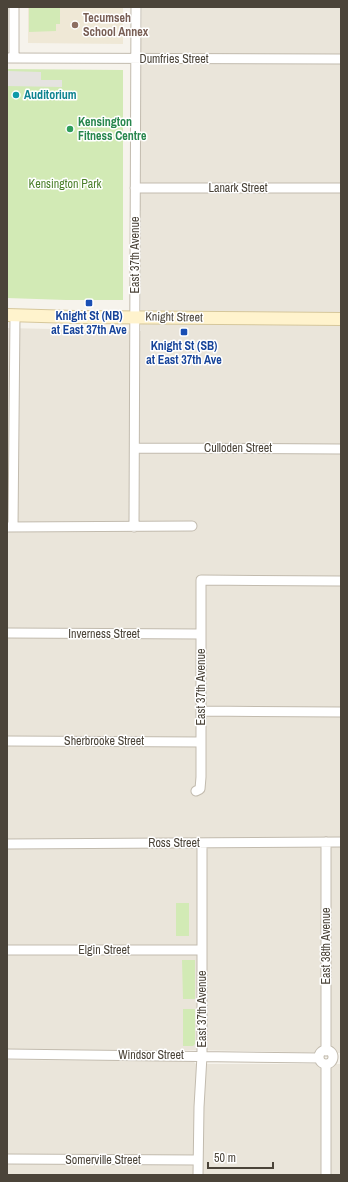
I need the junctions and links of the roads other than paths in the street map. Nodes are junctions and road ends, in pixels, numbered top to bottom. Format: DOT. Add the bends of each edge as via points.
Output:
graph roads {
  1 [pos="14,7"];
  2 [pos="136,7"];
  3 [pos="10,58"];
  4 [pos="135,58"];
  5 [pos="341,59"];
  6 [pos="135,188"];
  7 [pos="341,188"];
  8 [pos="11,315"];
  9 [pos="135,317"];
  10 [pos="341,319"];
  11 [pos="135,448"];
  12 [pos="341,449"];
  13 [pos="192,526"];
  14 [pos="10,527"];
  15 [pos="134,527"];
  16 [pos="341,581"];
  17 [pos="7,633"];
  18 [pos="201,634"];
  19 [pos="201,711"];
  20 [pos="341,712"];
  21 [pos="7,741"];
  22 [pos="201,742"];
  23 [pos="196,791"];
  24 [pos="326,842"];
  25 [pos="341,842"];
  26 [pos="202,843"];
  27 [pos="7,844"];
  28 [pos="7,950"];
  29 [pos="202,950"];
  30 [pos="326,1050"];
  31 [pos="7,1054"];
  32 [pos="202,1056"];
  33 [pos="319,1058"];
  34 [pos="333,1060"];
  35 [pos="7,1160"];
  36 [pos="198,1160"];
  37 [pos="198,1175"];
  38 [pos="326,1175"];
  1 -- 3 [label="street"];
  2 -- 4 [label="street, East 37th Avenue"];
  3 -- 4 [label="street, Dumfries Street"];
  4 -- 5 [label="street, Dumfries Street"];
  4 -- 6 [label="street, East 37th Avenue"];
  6 -- 7 [label="street, Lanark Street"];
  6 -- 9 [label="street, East 37th Avenue"];
  8 -- 9 [label="main road, Knight Street"];
  8 -- 14 [label="street"];
  9 -- 10 [label="main road, Knight Street"];
  9 -- 11 [label="street, East 37th Avenue"];
  11 -- 12 [label="street, Culloden Street"];
  11 -- 15 [label="street, East 37th Avenue"];
  13 -- 15 [label="street"];
  14 -- 15 [label="street"];
  16 -- 18 [label="street, East 37th Avenue" via="201,580"];
  17 -- 18 [label="street, Inverness Street"];
  18 -- 19 [label="street, East 37th Avenue"];
  19 -- 20 [label="street"];
  19 -- 22 [label="street, East 37th Avenue"];
  21 -- 22 [label="street, Sherbrooke Street"];
  22 -- 23 [label="street, East 37th Avenue" via="200,789"];
  24 -- 25 [label="street, Ross Street"];
  24 -- 26 [label="street, Ross Street"];
  24 -- 30 [label="street, East 38th Avenue"];
  26 -- 27 [label="street, Ross Street"];
  26 -- 29 [label="street, East 37th Avenue"];
  28 -- 29 [label="street, Elgin Street"];
  29 -- 32 [label="street, East 37th Avenue"];
  30 -- 33 [label="street" via="320,1053"];
  30 -- 34 [label="street" via="330,1052"];
  31 -- 32 [label="street, Windsor Street"];
  32 -- 33 [label="street, Windsor Street"];
  32 -- 36 [label="street, East 37th Avenue"];
  33 -- 34 [label="street" via="322,1063"];
  34 -- 38 [label="street"];
  35 -- 36 [label="street, Somerville Street"];
  36 -- 37 [label="street, East 37th Avenue"];
}
